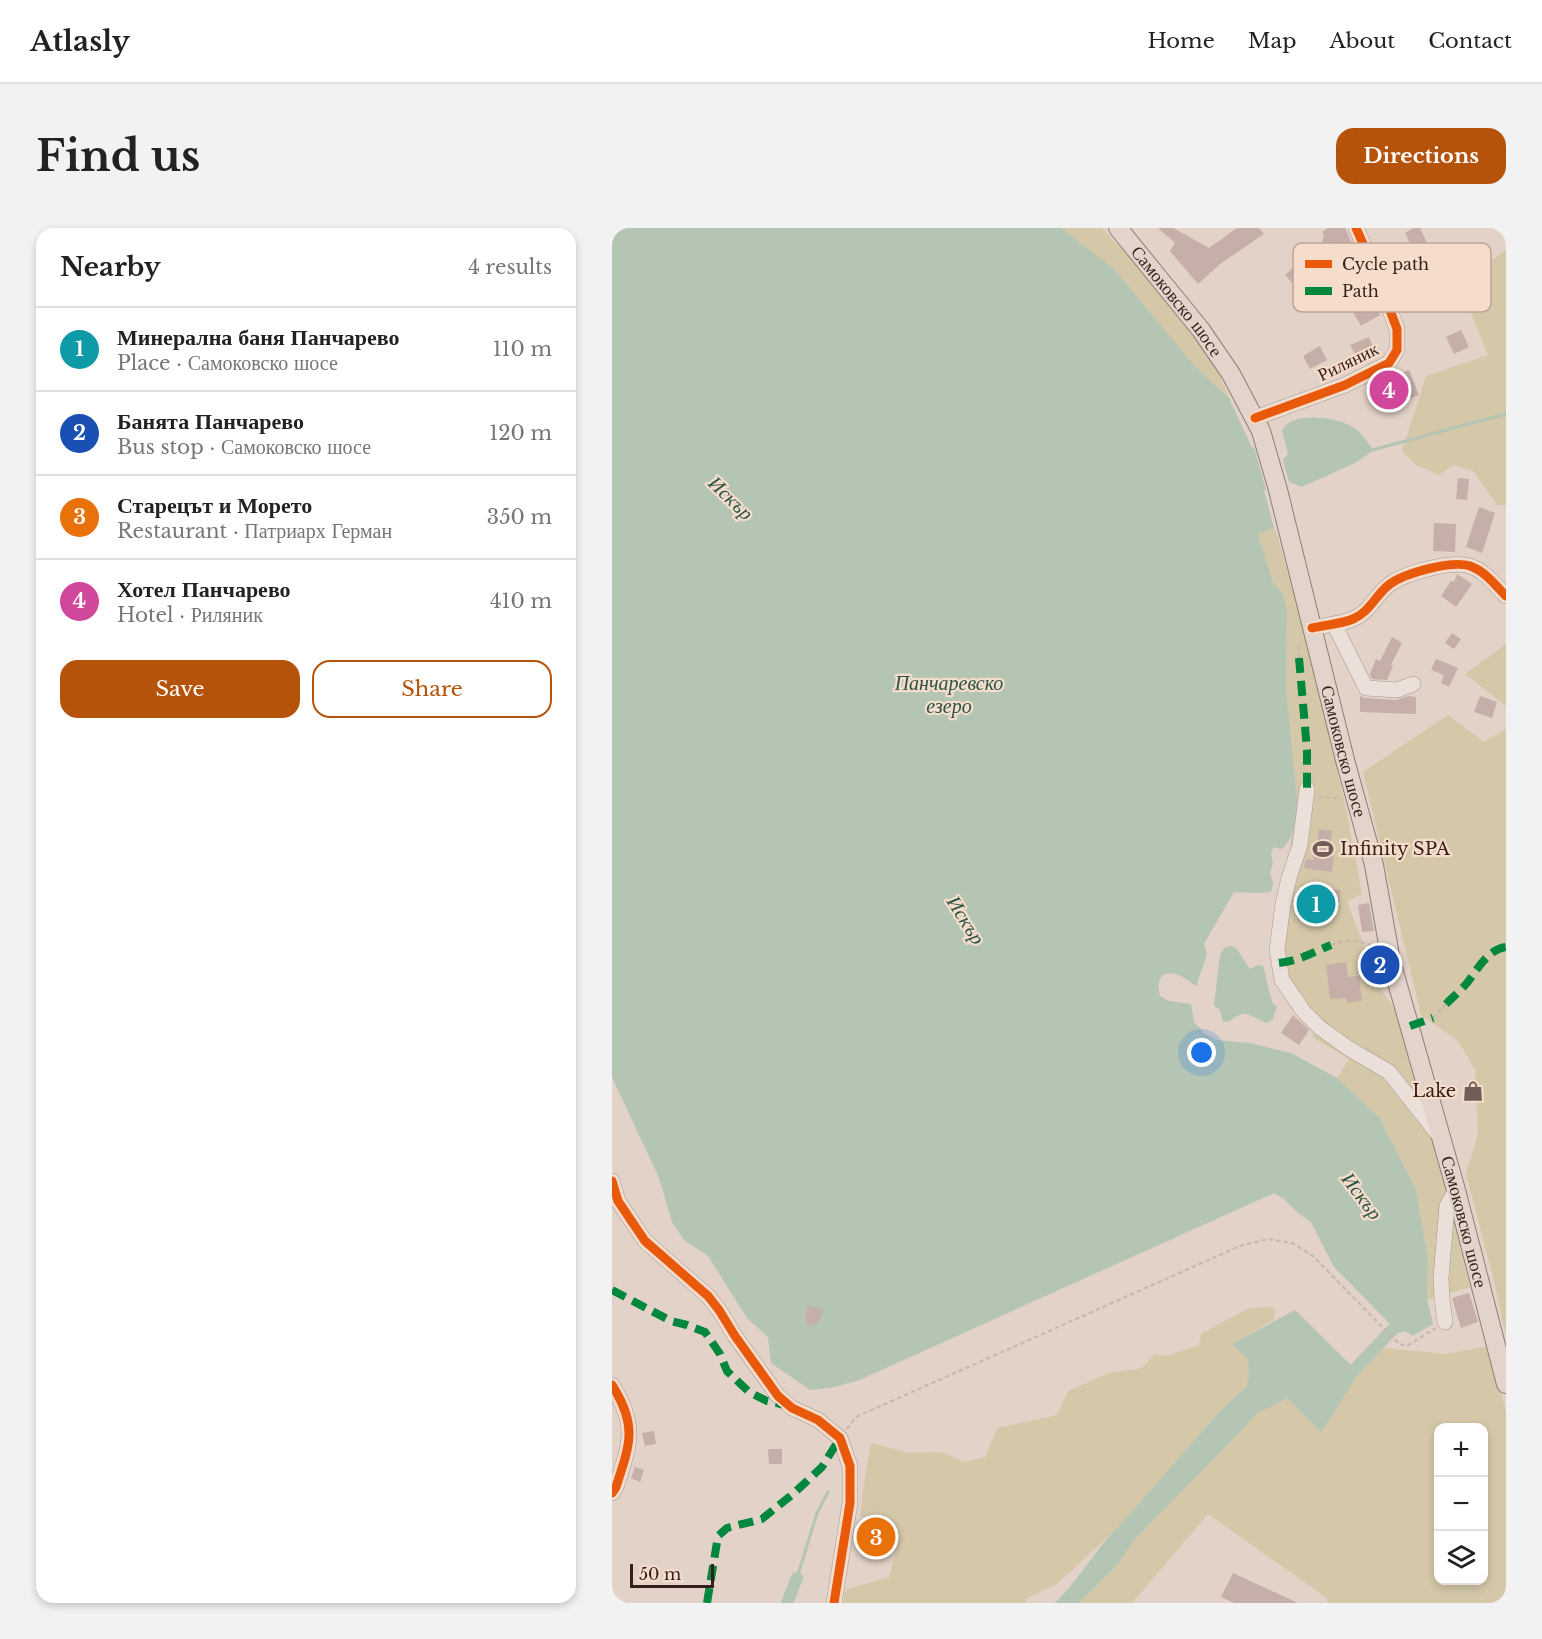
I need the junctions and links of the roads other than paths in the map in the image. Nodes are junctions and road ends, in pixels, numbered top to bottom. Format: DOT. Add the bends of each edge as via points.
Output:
graph roads {
  1 [pos="1118,228"];
  2 [pos="1356,228"];
  3 [pos="1363,243"];
  4 [pos="1391,312"];
  5 [pos="1255,418"];
  6 [pos="1506,596"];
  7 [pos="1334,624"];
  8 [pos="1312,628"];
  9 [pos="1413,684"];
  10 [pos="1307,793"];
  11 [pos="1442,1139"];
  12 [pos="612,1181"];
  13 [pos="1456,1190"];
  14 [pos="1445,1322"];
  15 [pos="1506,1384"];
  16 [pos="612,1385"];
  17 [pos="612,1493"];
  18 [pos="834,1603"];
  1 -- 5 [label="main road, Самоковско шосе" via="1201,330"];
  2 -- 3 [label="street, Риляник"];
  4 -- 5 [label="street, Риляник" via="1397,329 1397,350 1389,363 1345,385"];
  5 -- 8 [label="main road, Самоковско шосе" via="1267,449"];
  6 -- 7 [label="street" via="1483,573 1469,566 1445,566 1405,575 1389,585 1366,611"];
  7 -- 8 [label="street"];
  7 -- 9 [label="street" via="1366,688 1397,690"];
  8 -- 11 [label="main road, Самоковско шосе" via="1374,865 1389,952"];
  10 -- 11 [label="street" via="1300,845 1282,904 1277,950 1282,980 1318,1027 1389,1072"];
  11 -- 13 [label="main road, Самоковско шосе"];
  12 -- 18 [label="street" via="618,1201 645,1241 708,1296 778,1396 840,1438 850,1466 850,1503"];
  13 -- 14 [label="street" via="1447,1206 1441,1278"];
  13 -- 15 [label="main road, Самоковско шосе"];
  16 -- 17 [label="street" via="627,1413 630,1440"];
}
